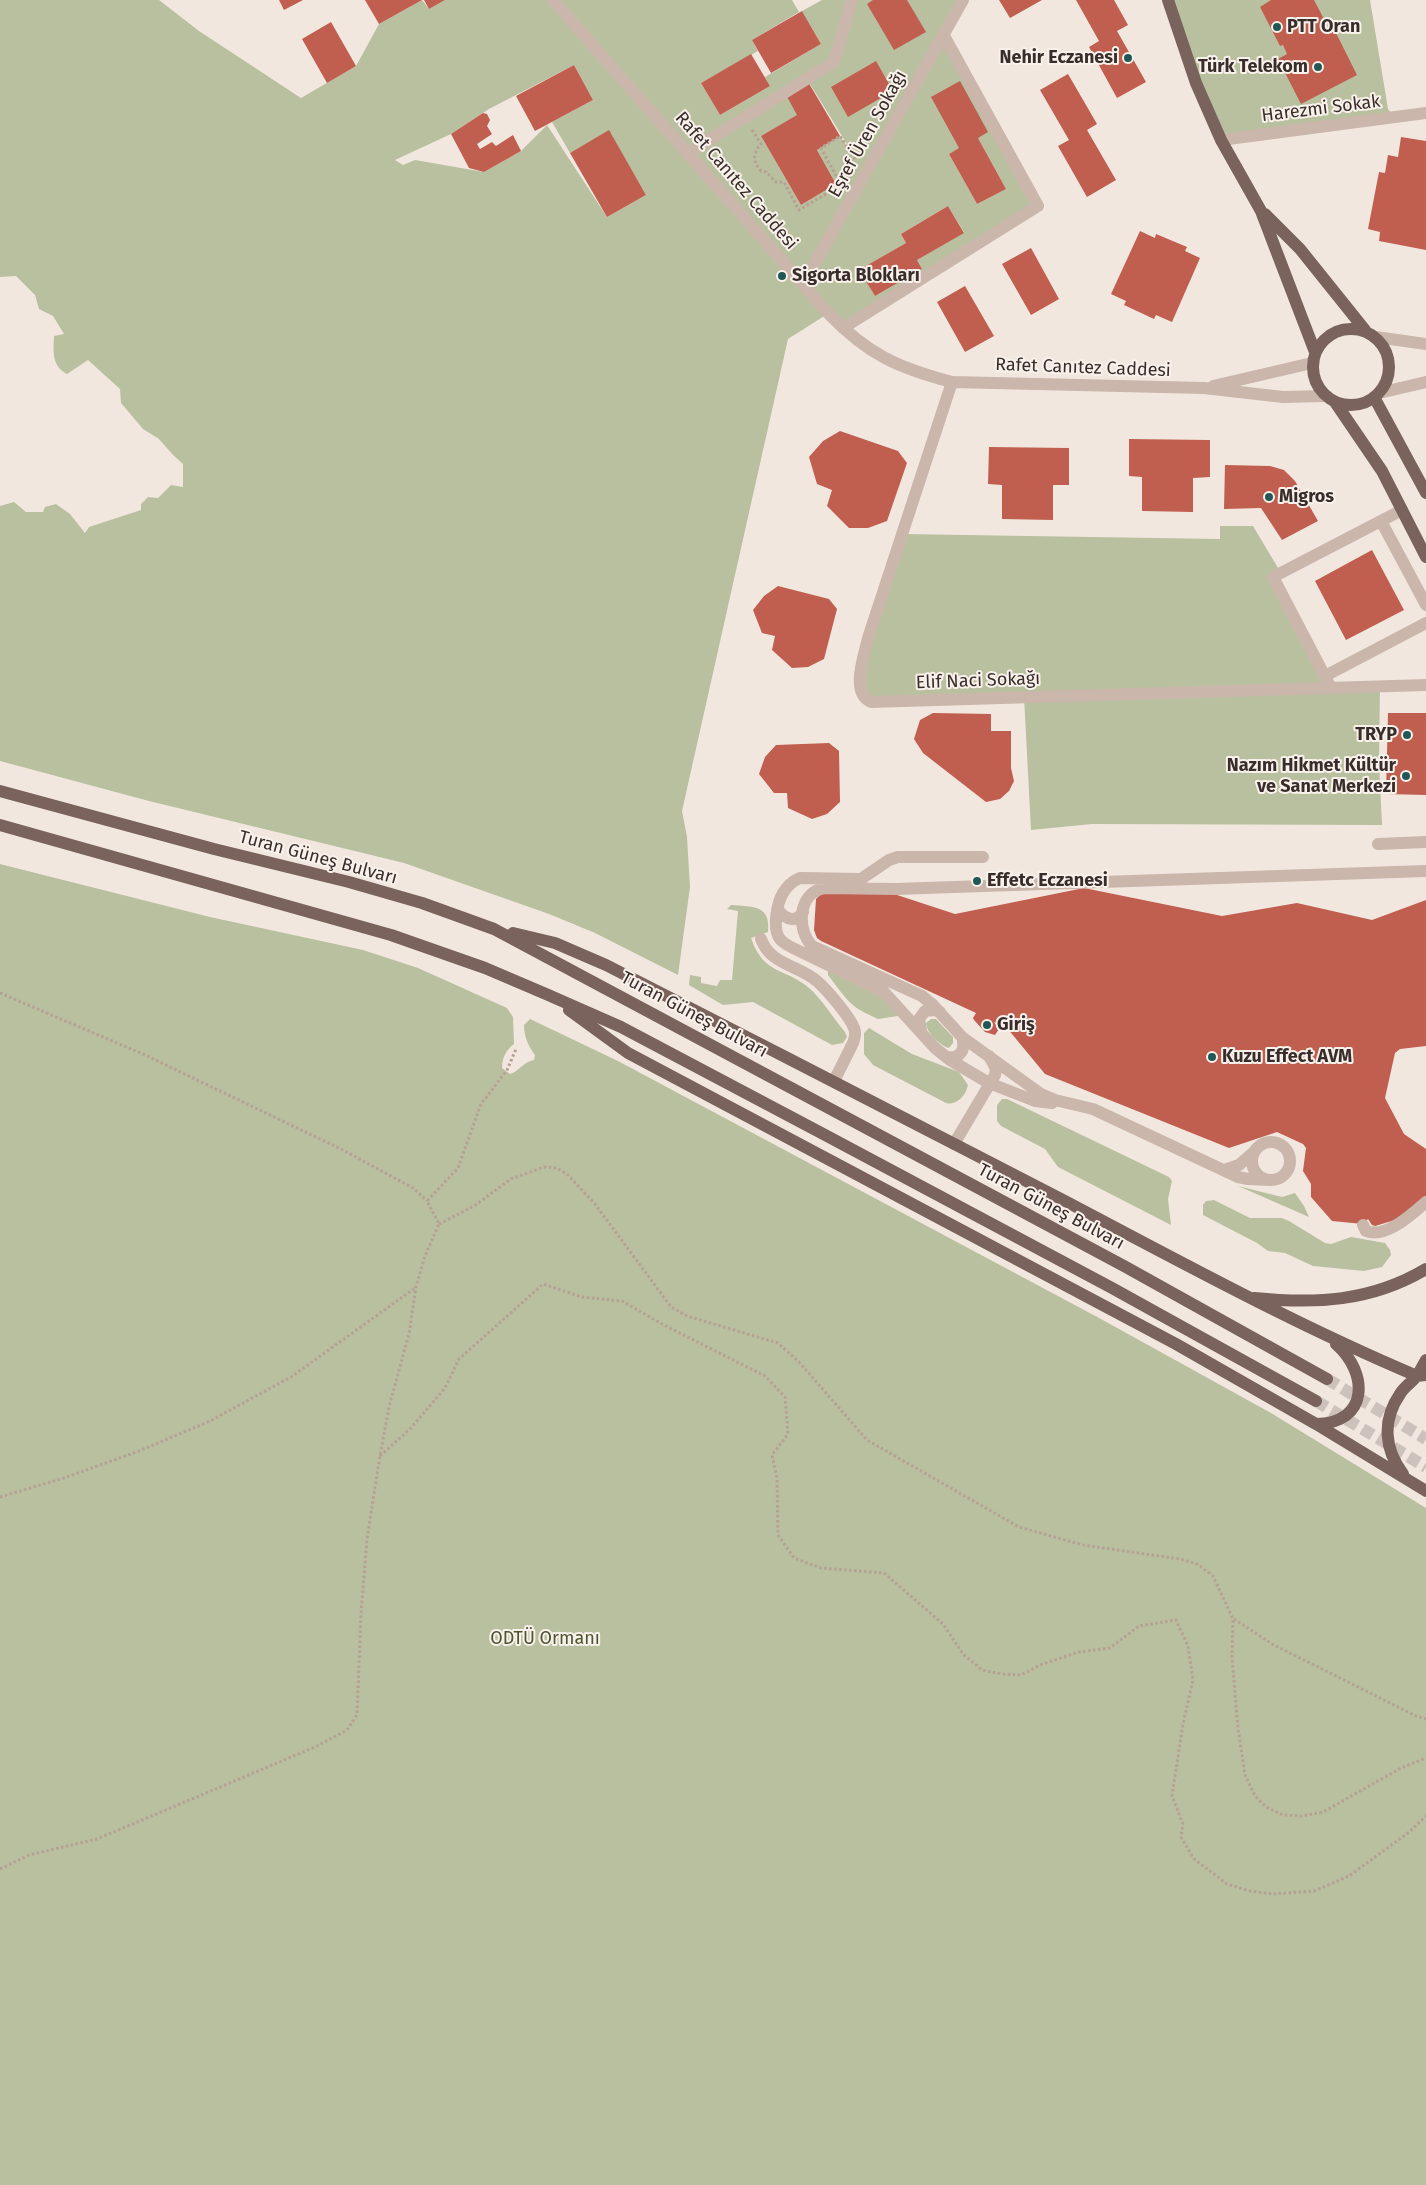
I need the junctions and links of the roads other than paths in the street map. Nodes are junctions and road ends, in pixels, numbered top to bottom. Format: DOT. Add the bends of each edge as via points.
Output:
graph roads {
  1 [pos="554,0"];
  2 [pos="852,0"];
  3 [pos="963,0"];
  4 [pos="1168,0"];
  5 [pos="943,34"];
  6 [pos="1426,113"];
  7 [pos="1222,140"];
  8 [pos="688,153"];
  9 [pos="1261,211"];
  10 [pos="803,284"];
  11 [pos="842,328"];
  12 [pos="1370,334"];
  13 [pos="1426,344"];
  14 [pos="1314,358"];
  15 [pos="952,382"];
  16 [pos="1426,382"];
  17 [pos="1204,388"];
  18 [pos="1377,395"];
  19 [pos="1331,399"];
  20 [pos="1426,494"];
  21 [pos="1402,510"];
  22 [pos="1381,521"];
  23 [pos="1426,557"];
  24 [pos="1426,605"];
  25 [pos="1426,623"];
  26 [pos="1325,676"];
  27 [pos="1426,685"];
  28 [pos="1331,688"];
  29 [pos="0,791"];
  30 [pos="0,825"];
  31 [pos="1426,842"];
  32 [pos="1378,844"];
  33 [pos="983,857"];
  34 [pos="1426,871"];
  35 [pos="779,907"];
  36 [pos="803,909"];
  37 [pos="494,929"];
  38 [pos="761,939"];
  39 [pos="546,994"];
  40 [pos="940,1012"];
  41 [pos="921,1031"];
  42 [pos="962,1037"];
  43 [pos="987,1054"];
  44 [pos="947,1057"];
  45 [pos="834,1081"];
  46 [pos="989,1082"];
  47 [pos="1069,1103"];
  48 [pos="954,1144"];
  49 [pos="1255,1151"];
  50 [pos="1224,1170"];
  51 [pos="1270,1180"];
  52 [pos="1426,1202"];
  53 [pos="1363,1225"];
  54 [pos="1426,1269"];
  55 [pos="1246,1298"];
  56 [pos="1328,1338"];
  57 [pos="1426,1360"];
  58 [pos="1422,1375"];
  59 [pos="1327,1380"];
  60 [pos="1316,1401"];
  61 [pos="1316,1424"];
  62 [pos="1406,1478"];
  63 [pos="1426,1490"];
  1 -- 8 [label="street, Rafet Canıtez Caddesi"];
  2 -- 8 [label="street" via="834,62"];
  3 -- 5 [label="street, Eşref Üren Sokağı"];
  4 -- 7 [label="main road" via="1196,83"];
  5 -- 10 [label="street, Eşref Üren Sokağı"];
  5 -- 11 [label="street" via="1038,206"];
  6 -- 7 [label="street, Harezmi Sokak"];
  7 -- 9 [label="main road"];
  8 -- 10 [label="street, Rafet Canıtez Caddesi"];
  9 -- 12 [label="main road" via="1300,250"];
  9 -- 14 [label="main road"];
  10 -- 11 [label="street, Rafet Canıtez Caddesi"];
  11 -- 15 [label="street, Rafet Canıtez Caddesi" via="887,360"];
  12 -- 13 [label="street"];
  12 -- 14 [label="main road" via="1355,328 1336,331 1320,343"];
  12 -- 18 [label="main road" via="1384,347 1389,359 1385,385"];
  14 -- 17 [label="street, Rafet Canıtez Caddesi"];
  14 -- 19 [label="main road" via="1313,376"];
  15 -- 17 [label="street, Rafet Canıtez Caddesi"];
  15 -- 28 [label="street, Elif Naci Sokağı" via="868,638 860,686 866,700"];
  16 -- 18 [label="street"];
  17 -- 19 [label="street, Rafet Canıtez Caddesi"];
  18 -- 19 [label="main road" via="1346,405"];
  18 -- 20 [label="main road"];
  19 -- 21 [label="main road" via="1382,471"];
  21 -- 22 [label="street"];
  21 -- 23 [label="main road"];
  22 -- 24 [label="street"];
  22 -- 26 [label="street" via="1273,577"];
  25 -- 26 [label="street"];
  26 -- 28 [label="street"];
  27 -- 28 [label="street, Elif Naci Sokağı"];
  29 -- 37 [label="main road, Turan Güneş Bulvarı" via="349,882 422,903"];
  30 -- 39 [label="main road" via="391,934"];
  31 -- 32 [label="street"];
  33 -- 35 [label="street" via="898,857 862,879 800,878 788,885"];
  34 -- 36 [label="street" via="896,889 824,888 811,893"];
  35 -- 36 [label="street" via="784,899 791,896 798,898"];
  35 -- 36 [label="street" via="784,917 791,920 799,918"];
  35 -- 41 [label="street" via="777,932 785,943 884,992"];
  36 -- 40 [label="street" via="804,934 812,946 922,996"];
  37 -- 45 [label="main road" via="554,943 606,965"];
  37 -- 59 [label="main road, Turan Güneş Bulvarı" via="1124,1266"];
  38 -- 45 [label="street" via="773,958 818,982 854,1027 855,1038"];
  39 -- 60 [label="main road" via="621,1027 1112,1288"];
  39 -- 61 [label="main road" via="628,1053 1168,1340"];
  40 -- 41 [label="street" via="925,1011 919,1019"];
  40 -- 42 [label="street"];
  41 -- 44 [label="street"];
  42 -- 43 [label="street"];
  42 -- 44 [label="street" via="962,1053 953,1058"];
  43 -- 46 [label="street" via="996,1069"];
  43 -- 47 [label="street" via="1041,1094"];
  44 -- 46 [label="street"];
  45 -- 48 [label="main road"];
  46 -- 47 [label="street" via="1034,1101"];
  46 -- 48 [label="street"];
  47 -- 50 [label="street" via="1093,1109"];
  48 -- 55 [label="main road"];
  49 -- 50 [label="street" via="1239,1165"];
  49 -- 51 [label="street" via="1254,1170"];
  49 -- 51 [label="street" via="1272,1142 1287,1151 1290,1162 1286,1173"];
  50 -- 51 [label="street" via="1248,1180"];
  52 -- 53 [label="street" via="1396,1226 1372,1233"];
  54 -- 55 [label="main road" via="1390,1287 1335,1300"];
  55 -- 56 [label="main road"];
  56 -- 58 [label="main road"];
  56 -- 61 [label="main road" via="1352,1362 1360,1393 1348,1414"];
  57 -- 58 [label="main road"];
  58 -- 62 [label="main road" via="1399,1395 1387,1427 1389,1448"];
  61 -- 62 [label="main road"];
  62 -- 63 [label="main road"];
}
